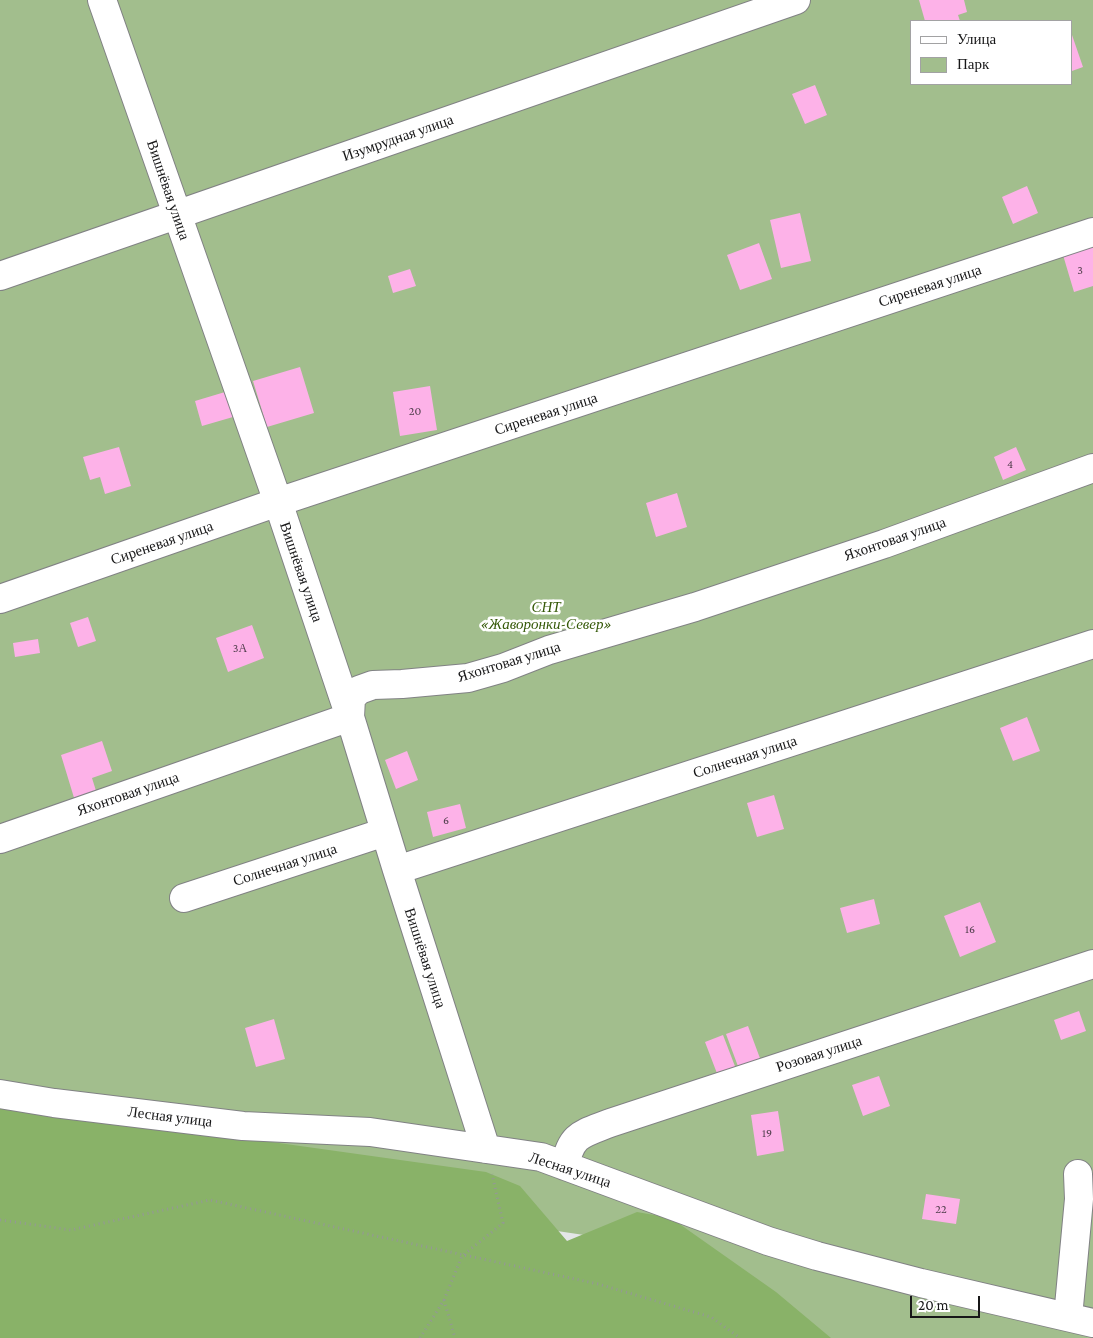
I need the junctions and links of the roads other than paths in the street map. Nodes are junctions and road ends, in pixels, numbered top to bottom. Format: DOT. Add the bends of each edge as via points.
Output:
graph roads {
  1 [pos="102,0"];
  2 [pos="796,0"];
  3 [pos="177,215"];
  4 [pos="1093,232"];
  5 [pos="0,276"];
  6 [pos="1093,468"];
  7 [pos="278,502"];
  8 [pos="0,599"];
  9 [pos="1093,644"];
  10 [pos="350,717"];
  11 [pos="385,832"];
  12 [pos="0,839"];
  13 [pos="396,870"];
  14 [pos="184,898"];
  15 [pos="1093,964"];
  16 [pos="0,1094"];
  17 [pos="486,1149"];
  18 [pos="565,1166"];
  19 [pos="1078,1174"];
  20 [pos="1080,1320"];
  1 -- 3 [label="street, Вишнёвая улица"];
  2 -- 3 [label="street, Изумрудная улица"];
  3 -- 5 [label="street, Изумрудная улица"];
  3 -- 7 [label="street, Вишнёвая улица"];
  4 -- 7 [label="street, Сиреневая улица"];
  6 -- 10 [label="street, Яхонтовая улица" via="875,547 695,607 549,650 503,668 468,678 373,685 359,690 351,698"];
  7 -- 8 [label="street, Сиреневая улица"];
  7 -- 10 [label="street, Вишнёвая улица"];
  9 -- 13 [label="street, Солнечная улица"];
  10 -- 11 [label="street, Вишнёвая улица"];
  10 -- 12 [label="street, Яхонтовая улица"];
  11 -- 13 [label="street, Вишнёвая улица"];
  11 -- 14 [label="street, Солнечная улица"];
  13 -- 17 [label="street, Вишнёвая улица"];
  15 -- 18 [label="street, Розовая улица" via="610,1123 575,1139"];
  16 -- 17 [label="street, Лесная улица" via="243,1126 370,1132"];
  17 -- 18 [label="street, Лесная улица" via="541,1158"];
  18 -- 20 [label="street, Лесная улица" via="817,1256"];
  19 -- 20 [label="street"];
}
